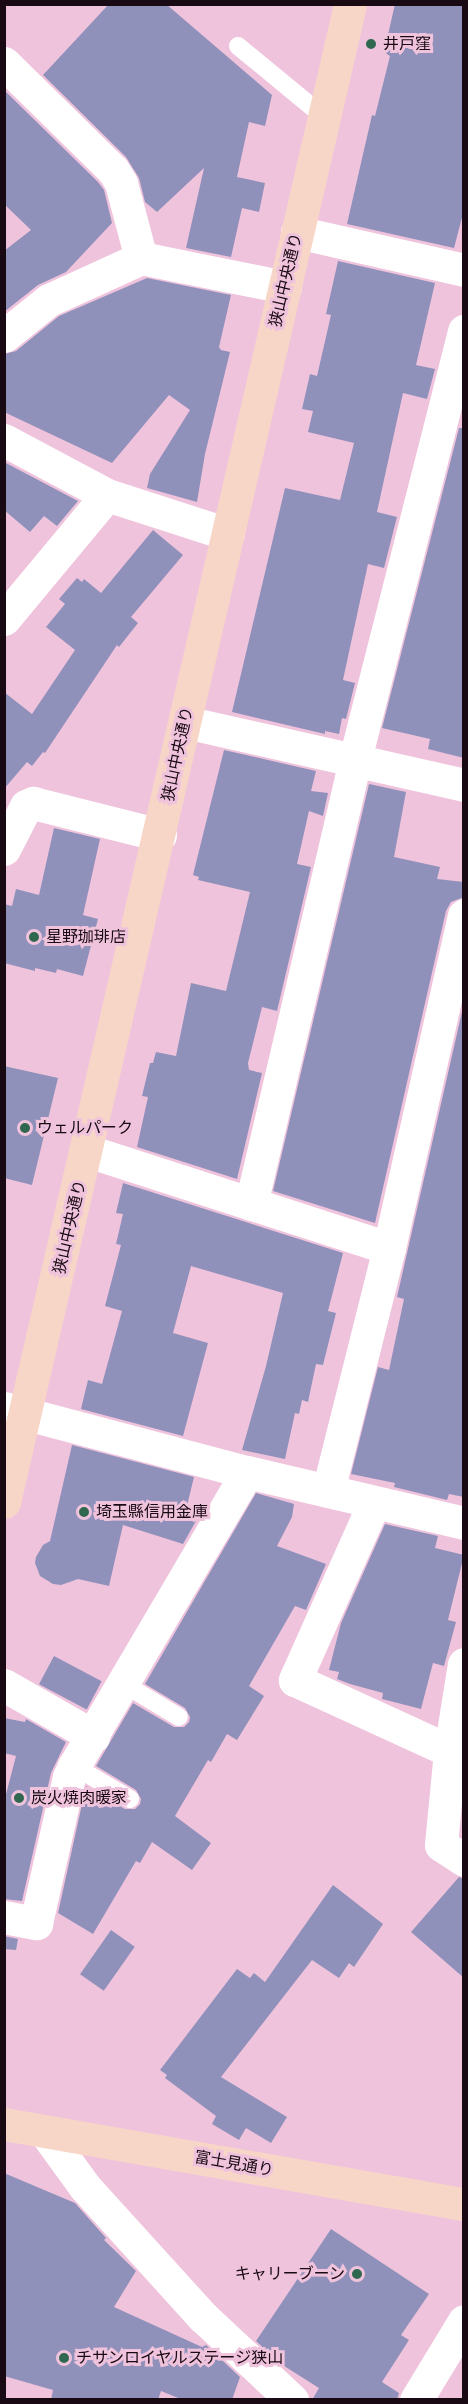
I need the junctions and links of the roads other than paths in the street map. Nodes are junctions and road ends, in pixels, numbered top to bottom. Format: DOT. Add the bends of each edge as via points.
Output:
graph roads {
  1 [pos="350,4"];
  2 [pos="238,46"];
  3 [pos="4,63"];
  4 [pos="324,117"];
  5 [pos="297,232"];
  6 [pos="141,258"];
  7 [pos="464,270"];
  8 [pos="285,287"];
  9 [pos="464,331"];
  10 [pos="4,336"];
  11 [pos="4,440"];
  12 [pos="107,495"];
  13 [pos="228,534"];
  14 [pos="4,619"];
  15 [pos="185,722"];
  16 [pos="355,759"];
  17 [pos="464,785"];
  18 [pos="160,835"];
  19 [pos="4,849"];
  20 [pos="464,915"];
  21 [pos="87,1151"];
  22 [pos="251,1204"];
  23 [pos="389,1248"];
  24 [pos="15,1410"];
  25 [pos="247,1472"];
  26 [pos="328,1490"];
  27 [pos="4,1502"];
  28 [pos="374,1503"];
  29 [pos="464,1523"];
  30 [pos="464,1664"];
  31 [pos="124,1684"];
  32 [pos="4,1685"];
  33 [pos="178,1717"];
  34 [pos="93,1736"];
  35 [pos="450,1751"];
  36 [pos="74,1766"];
  37 [pos="130,1799"];
  38 [pos="464,1860"];
  39 [pos="4,1917"];
  40 [pos="4,2124"];
  41 [pos="45,2132"];
  42 [pos="464,2204"];
  43 [pos="464,2321"];
  44 [pos="454,2355"];
  45 [pos="292,2400"];
  46 [pos="416,2400"];
  1 -- 4 [label="street, 狭山中央通り"];
  2 -- 4 [label="lane"];
  3 -- 6 [label="street" via="113,170 121,183"];
  4 -- 5 [label="street, 狭山中央通り"];
  5 -- 7 [label="street"];
  5 -- 8 [label="street, 狭山中央通り"];
  6 -- 8 [label="street"];
  6 -- 10 [label="street" via="49,300"];
  8 -- 13 [label="street, 狭山中央通り"];
  9 -- 16 [label="street"];
  11 -- 12 [label="street"];
  12 -- 13 [label="street"];
  12 -- 14 [label="street"];
  13 -- 15 [label="street, 狭山中央通り"];
  15 -- 16 [label="street"];
  15 -- 18 [label="street, 狭山中央通り"];
  16 -- 17 [label="street"];
  16 -- 22 [label="street"];
  18 -- 19 [label="street" via="33,803 26,807"];
  18 -- 21 [label="street, 狭山中央通り"];
  20 -- 23 [label="street"];
  21 -- 22 [label="street"];
  21 -- 24 [label="street, 狭山中央通り"];
  22 -- 23 [label="street"];
  23 -- 26 [label="street"];
  24 -- 25 [label="street"];
  24 -- 27 [label="street, 狭山中央通り"];
  25 -- 26 [label="street"];
  25 -- 31 [label="street"];
  26 -- 28 [label="street"];
  28 -- 29 [label="street"];
  28 -- 35 [label="street" via="295,1680"];
  30 -- 35 [label="street"];
  31 -- 33 [label="lane"];
  31 -- 34 [label="street"];
  32 -- 34 [label="street"];
  34 -- 36 [label="street"];
  35 -- 38 [label="street" via="441,1845"];
  36 -- 37 [label="lane"];
  36 -- 39 [label="street" via="36,1923"];
  40 -- 41 [label="street, 富士見通り"];
  41 -- 42 [label="street, 富士見通り"];
  41 -- 45 [label="street" via="85,2187 195,2309"];
  43 -- 44 [label="street"];
  44 -- 46 [label="street"];
}
